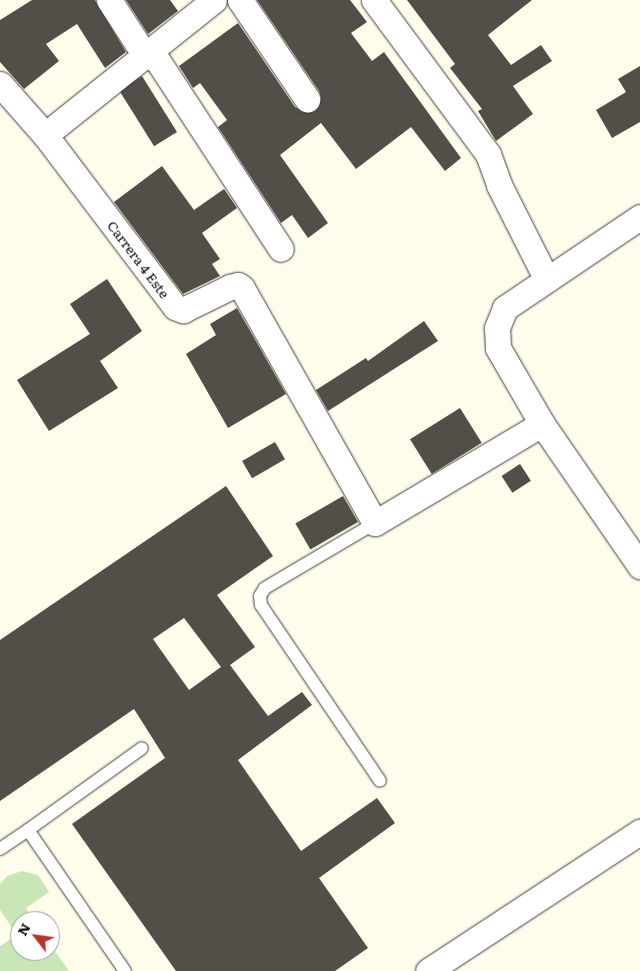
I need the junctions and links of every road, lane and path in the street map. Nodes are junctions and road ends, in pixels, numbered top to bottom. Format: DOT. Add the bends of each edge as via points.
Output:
graph roads {
  1 [pos="109,0"];
  2 [pos="214,0"];
  3 [pos="240,0"];
  4 [pos="374,0"];
  5 [pos="189,8"];
  6 [pos="149,54"];
  7 [pos="0,84"];
  8 [pos="307,99"];
  9 [pos="45,135"];
  10 [pos="640,217"];
  11 [pos="281,249"];
  12 [pos="546,278"];
  13 [pos="542,424"];
  14 [pos="375,523"];
  15 [pos="640,566"];
  16 [pos="142,748"];
  17 [pos="380,781"];
  18 [pos="28,830"];
  19 [pos="640,832"];
  20 [pos="0,849"];
  21 [pos="125,971"];
  22 [pos="428,971"];
  1 -- 6 [label="street"];
  2 -- 5 [label="street"];
  3 -- 8 [label="street"];
  4 -- 12 [label="street" via="488,154 499,185"];
  5 -- 6 [label="street"];
  6 -- 9 [label="street"];
  6 -- 11 [label="street"];
  7 -- 9 [label="street, Carrera 4 Este"];
  9 -- 14 [label="street, Carrera 4 Este" via="179,310 230,287 238,285 242,288"];
  10 -- 12 [label="street"];
  12 -- 13 [label="street" via="505,308 498,328 498,348"];
  13 -- 14 [label="street"];
  13 -- 15 [label="street"];
  14 -- 17 [label="lane" via="265,588 260,596 261,605"];
  16 -- 18 [label="lane"];
  18 -- 20 [label="lane"];
  18 -- 21 [label="lane"];
  19 -- 22 [label="street"];
}
